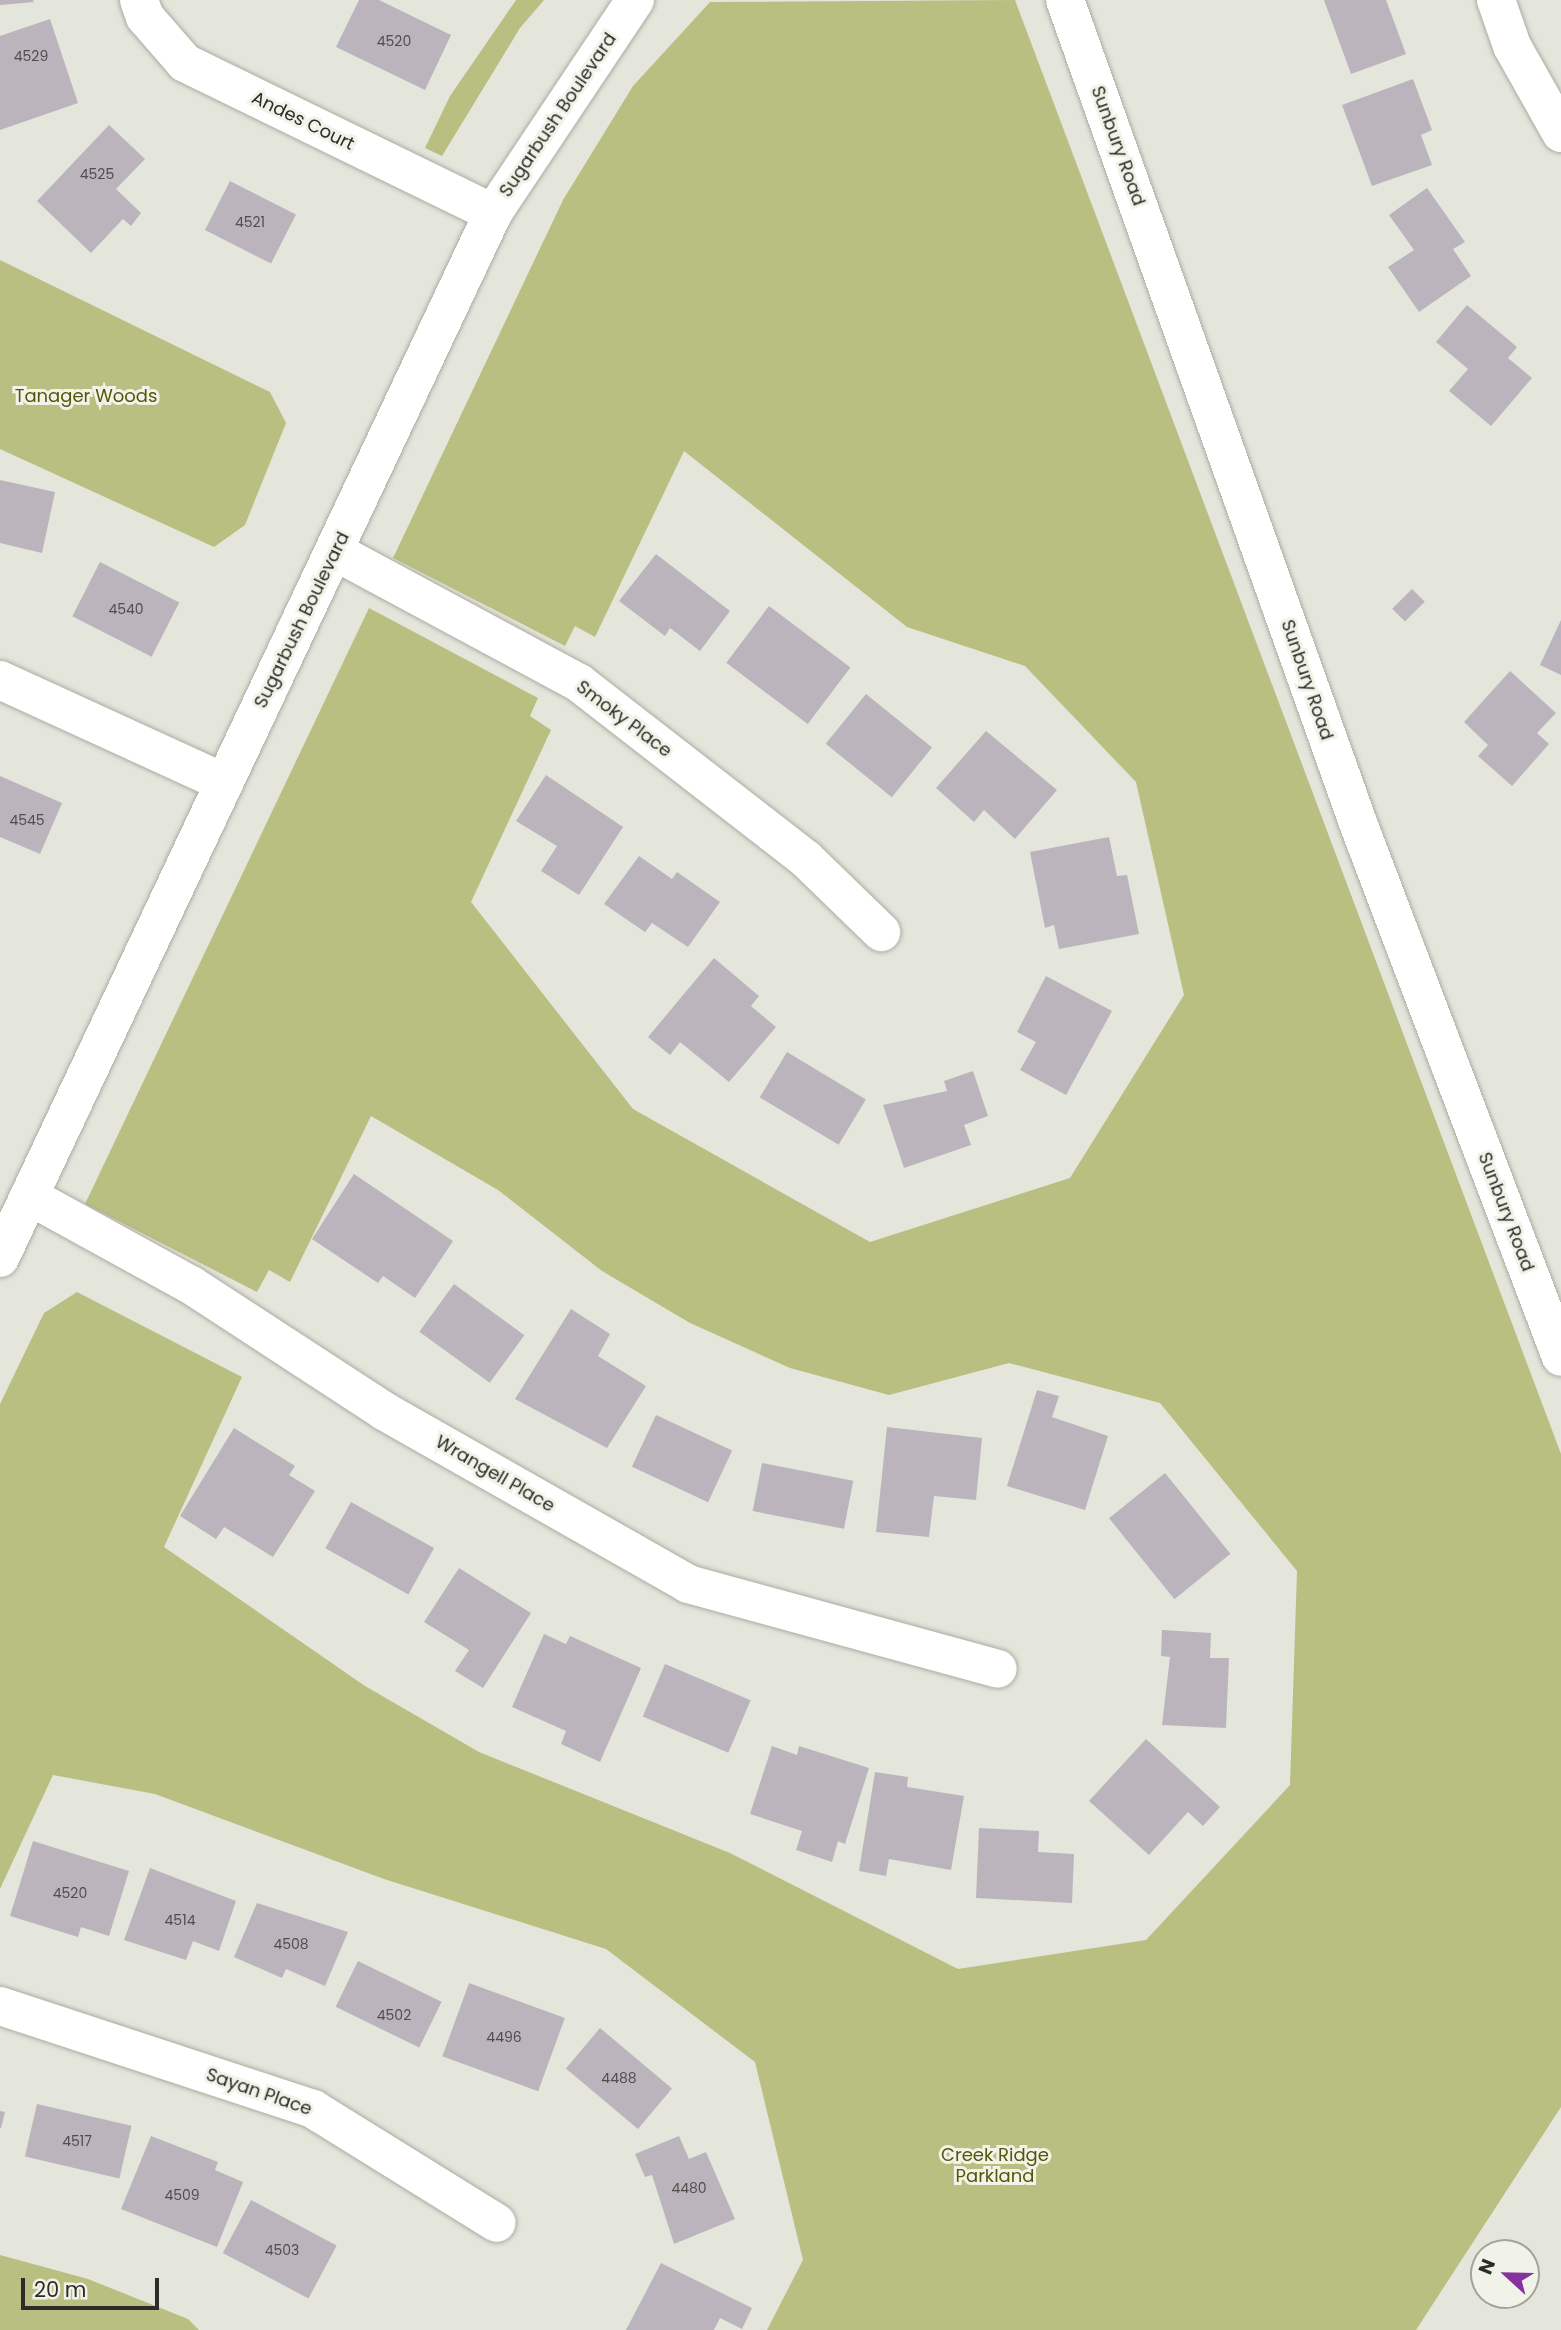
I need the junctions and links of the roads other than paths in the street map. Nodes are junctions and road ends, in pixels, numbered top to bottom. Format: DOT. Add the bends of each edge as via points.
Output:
graph roads {
  1 [pos="139,0"];
  2 [pos="635,0"];
  3 [pos="1065,0"];
  4 [pos="1496,0"];
  5 [pos="1561,133"];
  6 [pos="493,213"];
  7 [pos="336,552"];
  8 [pos="0,680"];
  9 [pos="223,782"];
  10 [pos="881,932"];
  11 [pos="29,1196"];
  12 [pos="0,1258"];
  13 [pos="1561,1357"];
  14 [pos="998,1668"];
  15 [pos="0,2006"];
  16 [pos="496,2222"];
  1 -- 6 [label="street, Andes Court" via="145,17 186,63"];
  2 -- 6 [label="street, Sugarbush Boulevard"];
  3 -- 13 [label="street, Sunbury Road" via="1358,823"];
  4 -- 5 [label="street" via="1512,46"];
  6 -- 7 [label="street, Sugarbush Boulevard"];
  7 -- 9 [label="street, Sugarbush Boulevard"];
  7 -- 10 [label="street, Smoky Place" via="579,683 806,859"];
  8 -- 9 [label="street"];
  9 -- 11 [label="street, Sugarbush Boulevard"];
  11 -- 12 [label="street, Sugarbush Boulevard"];
  11 -- 14 [label="street, Wrangell Place" via="191,1285 384,1411 688,1584"];
  15 -- 16 [label="street, Sayan Place" via="313,2109"];
}
